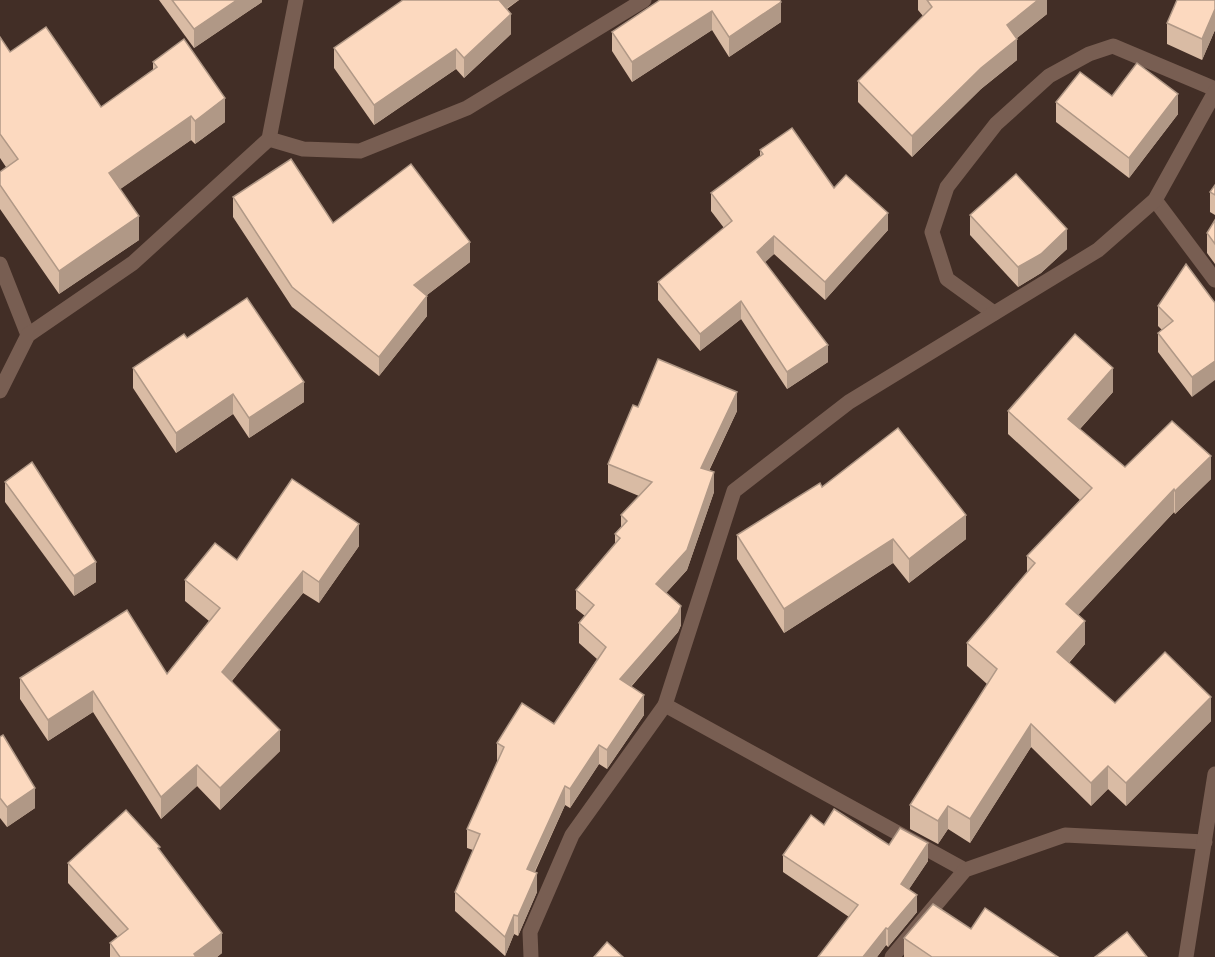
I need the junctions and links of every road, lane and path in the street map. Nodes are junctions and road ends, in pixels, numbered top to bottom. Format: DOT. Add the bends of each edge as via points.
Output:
graph roads {
  1 [pos="296,0"];
  2 [pos="644,0"];
  3 [pos="1215,91"];
  4 [pos="269,138"];
  5 [pos="1155,200"];
  6 [pos="0,264"];
  7 [pos="1215,280"];
  8 [pos="994,313"];
  9 [pos="28,334"];
  10 [pos="0,391"];
  11 [pos="665,705"];
  12 [pos="1215,774"];
  13 [pos="1205,842"];
  14 [pos="964,870"];
  15 [pos="531,957"];
  16 [pos="892,957"];
  17 [pos="1186,957"];
  1 -- 4 [label="street"];
  2 -- 4 [label="street" via="467,108 360,151 303,149"];
  3 -- 5 [label="street"];
  3 -- 8 [label="street" via="1113,46 1049,76 996,124 947,187 932,232 947,279"];
  4 -- 9 [label="street" via="133,263"];
  5 -- 7 [label="street"];
  5 -- 8 [label="street" via="1098,250"];
  6 -- 9 [label="street"];
  8 -- 11 [label="street" via="849,402 734,491"];
  9 -- 10 [label="street"];
  11 -- 14 [label="street"];
  11 -- 15 [label="street" via="573,835 530,932"];
  12 -- 13 [label="street"];
  13 -- 14 [label="street" via="1065,835"];
  13 -- 17 [label="street"];
  14 -- 16 [label="street"];
}
